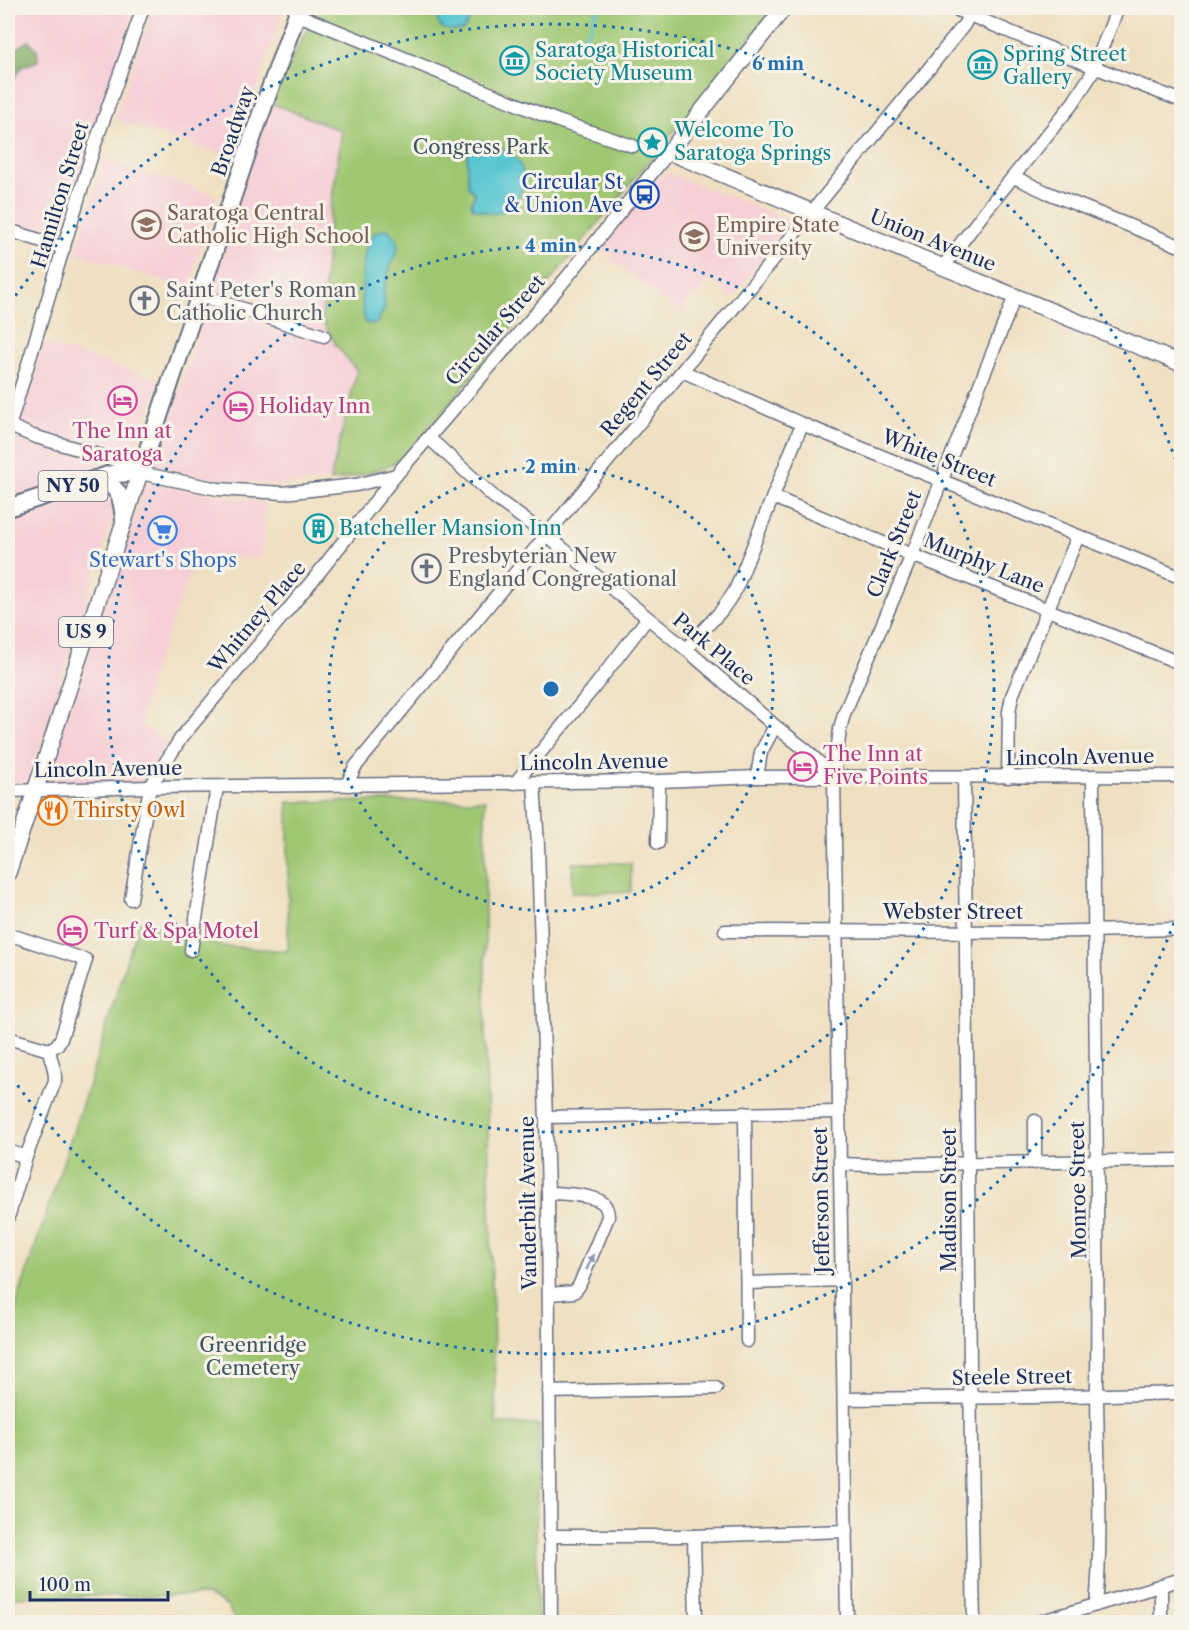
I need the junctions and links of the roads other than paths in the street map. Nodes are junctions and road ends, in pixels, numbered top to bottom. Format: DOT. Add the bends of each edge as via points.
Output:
graph roads {
  1 [pos="142,8"];
  2 [pos="784,8"];
  3 [pos="953,8"];
  4 [pos="1118,8"];
  5 [pos="298,11"];
  6 [pos="971,11"];
  7 [pos="1094,67"];
  8 [pos="1182,101"];
  9 [pos="633,146"];
  10 [pos="669,152"];
  11 [pos="1014,177"];
  12 [pos="811,212"];
  13 [pos="8,230"];
  14 [pos="1182,247"];
  15 [pos="64,248"];
  16 [pos="943,267"];
  17 [pos="201,295"];
  18 [pos="1015,296"];
  19 [pos="324,336"];
  20 [pos="1182,364"];
  21 [pos="682,371"];
  22 [pos="802,423"];
  23 [pos="8,427"];
  24 [pos="429,438"];
  25 [pos="140,473"];
  26 [pos="396,475"];
  27 [pos="94,479"];
  28 [pos="941,480"];
  29 [pos="774,497"];
  30 [pos="8,508"];
  31 [pos="124,519"];
  32 [pos="546,535"];
  33 [pos="1078,536"];
  34 [pos="912,555"];
  35 [pos="1182,578"];
  36 [pos="1049,609"];
  37 [pos="647,619"];
  38 [pos="686,649"];
  39 [pos="1182,664"];
  40 [pos="775,726"];
  41 [pos="1093,776"];
  42 [pos="1182,776"];
  43 [pos="757,777"];
  44 [pos="834,777"];
  45 [pos="1008,777"];
  46 [pos="964,778"];
  47 [pos="658,781"];
  48 [pos="515,783"];
  49 [pos="534,783"];
  50 [pos="349,785"];
  51 [pos="150,787"];
  52 [pos="217,787"];
  53 [pos="8,791"];
  54 [pos="34,791"];
  55 [pos="658,843"];
  56 [pos="8,873"];
  57 [pos="131,899"];
  58 [pos="1182,929"];
  59 [pos="725,931"];
  60 [pos="837,931"];
  61 [pos="1094,931"];
  62 [pos="966,932"];
  63 [pos="8,934"];
  64 [pos="191,950"];
  65 [pos="8,1038"];
  66 [pos="49,1050"];
  67 [pos="839,1112"];
  68 [pos="745,1113"];
  69 [pos="546,1117"];
  70 [pos="1035,1121"];
  71 [pos="8,1151"];
  72 [pos="26,1157"];
  73 [pos="1182,1160"];
  74 [pos="1097,1161"];
  75 [pos="1035,1162"];
  76 [pos="969,1163"];
  77 [pos="840,1164"];
  78 [pos="548,1193"];
  79 [pos="8,1218"];
  80 [pos="842,1280"];
  81 [pos="747,1283"];
  82 [pos="549,1294"];
  83 [pos="747,1341"];
  84 [pos="716,1388"];
  85 [pos="549,1392"];
  86 [pos="1182,1393"];
  87 [pos="1097,1395"];
  88 [pos="969,1398"];
  89 [pos="844,1399"];
  90 [pos="846,1531"];
  91 [pos="549,1536"];
  92 [pos="694,1536"];
  93 [pos="1182,1579"];
  94 [pos="1161,1585"];
  95 [pos="1096,1605"];
  96 [pos="551,1623"];
  97 [pos="696,1623"];
  98 [pos="847,1623"];
  99 [pos="974,1623"];
  100 [pos="1039,1623"];
  101 [pos="1161,1623"];
  1 -- 15 [label="street, Hamilton Street"];
  2 -- 10 [label="main road, Circular Street"];
  3 -- 6 [label="street"];
  4 -- 7 [label="street"];
  5 -- 9 [label="street" via="558,121"];
  5 -- 17 [label="highway, Broadway / US 9"];
  6 -- 7 [label="street"];
  6 -- 12 [label="street, Regent Street" via="964,25"];
  7 -- 8 [label="street"];
  7 -- 11 [label="street" via="1073,103"];
  10 -- 12 [label="main road, Union Avenue"];
  10 -- 24 [label="street, Circular Street"];
  11 -- 14 [label="street"];
  11 -- 16 [label="street"];
  12 -- 16 [label="main road, Union Avenue"];
  12 -- 21 [label="street, Regent Street"];
  13 -- 15 [label="street"];
  15 -- 23 [label="street, Hamilton Street"];
  16 -- 18 [label="main road, Union Avenue"];
  17 -- 19 [label="street"];
  17 -- 25 [label="highway, Broadway / US 9"];
  18 -- 20 [label="main road, Union Avenue"];
  18 -- 28 [label="street, Clark Street"];
  21 -- 22 [label="street, White Street"];
  21 -- 32 [label="street, Regent Street"];
  22 -- 28 [label="street, White Street"];
  22 -- 29 [label="street"];
  23 -- 25 [label="street" via="102,455"];
  24 -- 26 [label="street, Circular Street"];
  24 -- 32 [label="street, Park Place" via="495,498"];
  25 -- 26 [label="street" via="218,489 283,493 356,485"];
  25 -- 27 [label="highway, NY 50"];
  25 -- 31 [label="main road, US 9"];
  26 -- 51 [label="street, Whitney Place" via="181,738"];
  27 -- 30 [label="highway, NY 50"];
  27 -- 31 [label="highway" via="108,483 118,492"];
  28 -- 33 [label="street, White Street"];
  28 -- 34 [label="street, Clark Street"];
  29 -- 34 [label="street, Murphy Lane"];
  29 -- 38 [label="street" via="735,591"];
  31 -- 54 [label="main road, US 9"];
  32 -- 37 [label="street, Park Place"];
  32 -- 50 [label="street, Regent Street" via="355,767"];
  33 -- 35 [label="street, White Street"];
  33 -- 36 [label="street"];
  34 -- 36 [label="street, Murphy Lane"];
  34 -- 44 [label="street, Clark Street" via="844,714"];
  36 -- 39 [label="street, Murphy Lane"];
  36 -- 45 [label="street" via="1012,696"];
  37 -- 38 [label="street, Park Place"];
  37 -- 48 [label="street"];
  38 -- 40 [label="street, Park Place"];
  40 -- 43 [label="street" via="761,752"];
  40 -- 44 [label="street, Park Place"];
  41 -- 42 [label="street, Lincoln Avenue"];
  41 -- 45 [label="street, Lincoln Avenue"];
  41 -- 61 [label="street, Monroe Street"];
  43 -- 44 [label="street, Lincoln Avenue"];
  43 -- 47 [label="street, Lincoln Avenue"];
  44 -- 46 [label="street, Lincoln Avenue"];
  44 -- 60 [label="street, Jefferson Street"];
  45 -- 46 [label="street, Lincoln Avenue"];
  46 -- 62 [label="street, Madison Street"];
  47 -- 49 [label="street, Lincoln Avenue"];
  47 -- 55 [label="street"];
  48 -- 49 [label="street, Lincoln Avenue"];
  48 -- 50 [label="street, Lincoln Avenue"];
  49 -- 69 [label="street, Vanderbilt Avenue"];
  50 -- 52 [label="street, Lincoln Avenue"];
  51 -- 52 [label="street, Lincoln Avenue"];
  51 -- 54 [label="street, Lincoln Avenue"];
  51 -- 57 [label="street"];
  52 -- 64 [label="street"];
  53 -- 54 [label="street, Lincoln Avenue"];
  54 -- 56 [label="main road, US 9"];
  58 -- 61 [label="street, Webster Street"];
  59 -- 60 [label="street, Webster Street"];
  60 -- 62 [label="street, Webster Street"];
  60 -- 67 [label="street, Jefferson Street"];
  61 -- 62 [label="street, Webster Street"];
  61 -- 74 [label="street, Monroe Street"];
  62 -- 76 [label="street, Madison Street"];
  63 -- 66 [label="street" via="86,960 61,1039"];
  65 -- 66 [label="street"];
  66 -- 72 [label="street" via="56,1070 55,1082"];
  67 -- 68 [label="street"];
  67 -- 77 [label="street, Jefferson Street"];
  68 -- 69 [label="street"];
  68 -- 81 [label="street"];
  69 -- 78 [label="street, Vanderbilt Avenue"];
  70 -- 75 [label="street"];
  71 -- 72 [label="street"];
  72 -- 79 [label="street"];
  73 -- 74 [label="street"];
  74 -- 75 [label="street"];
  74 -- 87 [label="street, Monroe Street"];
  75 -- 76 [label="street"];
  76 -- 77 [label="street"];
  76 -- 88 [label="street, Madison Street"];
  77 -- 80 [label="street, Jefferson Street"];
  78 -- 82 [label="street, Vanderbilt Avenue"];
  82 -- 78 [label="street, one-way" via="574,1292 579,1286 608,1217 603,1203 595,1199"];
  80 -- 81 [label="street"];
  80 -- 89 [label="street, Jefferson Street"];
  81 -- 83 [label="street"];
  82 -- 85 [label="street, Vanderbilt Avenue"];
  84 -- 85 [label="street"];
  85 -- 91 [label="street, Vanderbilt Avenue"];
  86 -- 87 [label="street, Steele Street"];
  87 -- 88 [label="street, Steele Street"];
  87 -- 95 [label="street, Monroe Street" via="1100,1559"];
  88 -- 89 [label="street, Steele Street"];
  88 -- 99 [label="street, Madison Street"];
  89 -- 90 [label="street, Jefferson Street"];
  90 -- 92 [label="street"];
  90 -- 98 [label="street, Jefferson Street"];
  91 -- 92 [label="street"];
  91 -- 96 [label="street, Vanderbilt Avenue"];
  92 -- 97 [label="street"];
  93 -- 94 [label="street"];
  94 -- 95 [label="street"];
  94 -- 101 [label="street"];
  95 -- 100 [label="street"];
}
